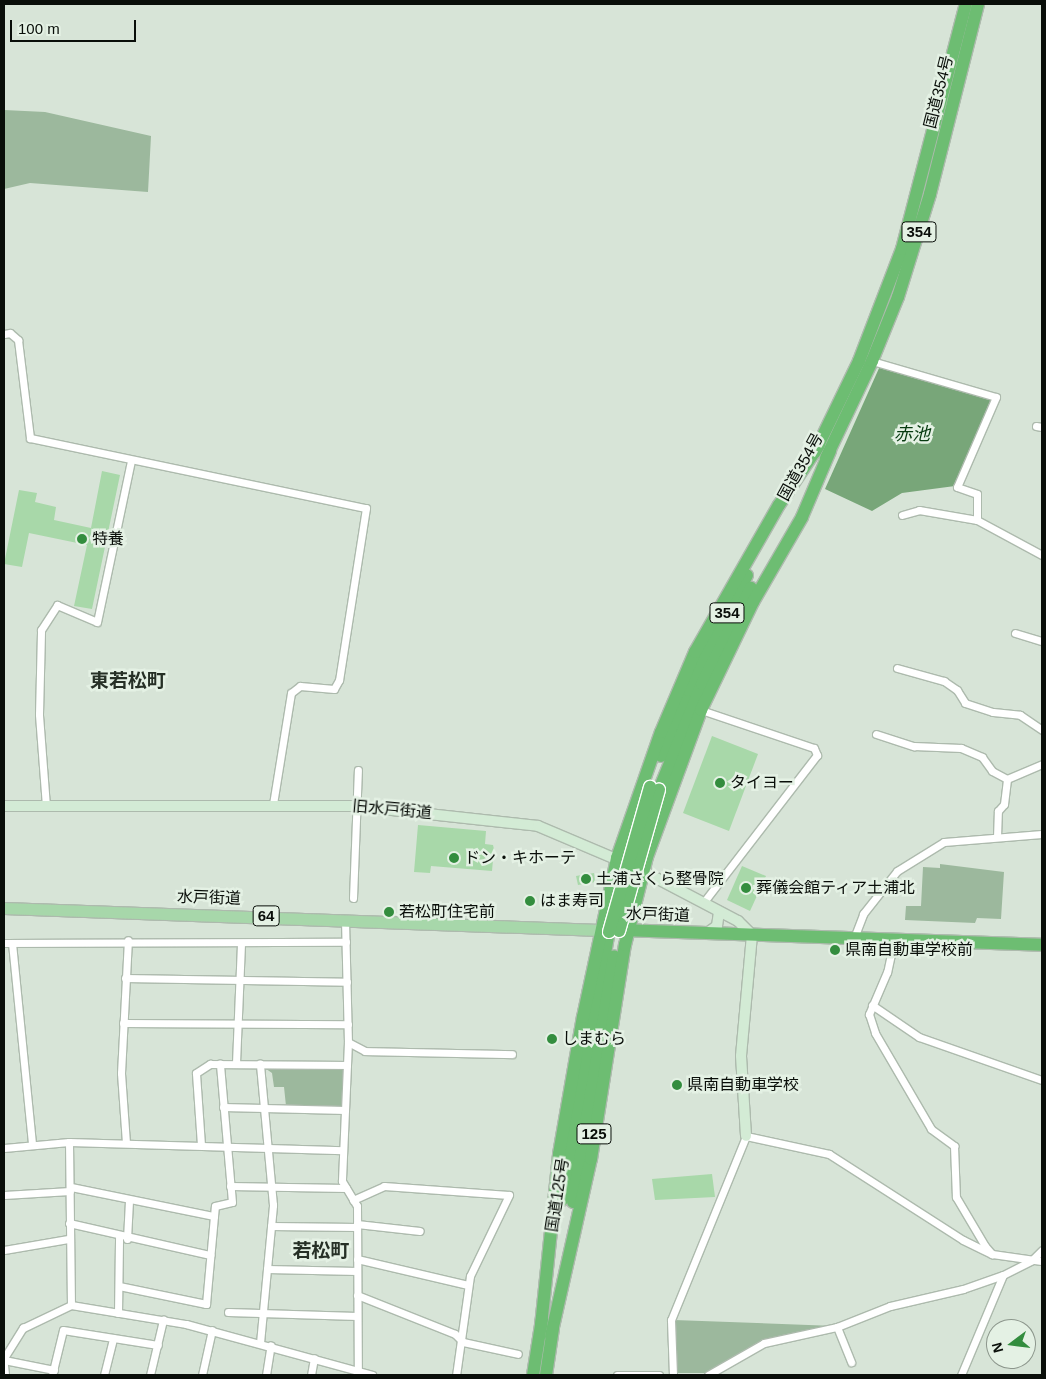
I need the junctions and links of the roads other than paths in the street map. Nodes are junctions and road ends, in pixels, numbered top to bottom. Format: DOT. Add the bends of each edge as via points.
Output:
graph roads {
  1 [pos="966,4"];
  2 [pos="978,4"];
  3 [pos="4,334"];
  4 [pos="872,362"];
  5 [pos="824,448"];
  6 [pos="131,461"];
  7 [pos="902,515"];
  8 [pos="977,520"];
  9 [pos="1042,555"];
  10 [pos="1015,633"];
  11 [pos="1042,641"];
  12 [pos="896,668"];
  13 [pos="701,710"];
  14 [pos="1042,730"];
  15 [pos="876,734"];
  16 [pos="1042,764"];
  17 [pos="358,770"];
  18 [pos="1007,779"];
  19 [pos="273,804"];
  20 [pos="4,806"];
  21 [pos="46,806"];
  22 [pos="355,806"];
  23 [pos="1042,834"];
  24 [pos="997,837"];
  25 [pos="617,858"];
  26 [pos="643,872"];
  27 [pos="353,898"];
  28 [pos="703,903"];
  29 [pos="4,908"];
  30 [pos="720,912"];
  31 [pos="345,920"];
  32 [pos="614,931"];
  33 [pos="707,933"];
  34 [pos="752,935"];
  35 [pos="854,938"];
  36 [pos="128,940"];
  37 [pos="894,940"];
  38 [pos="346,942"];
  39 [pos="8,943"];
  40 [pos="241,943"];
  41 [pos="1042,945"];
  42 [pos="125,978"];
  43 [pos="239,980"];
  44 [pos="347,982"];
  45 [pos="872,1005"];
  46 [pos="599,1011"];
  47 [pos="123,1023"];
  48 [pos="348,1024"];
  49 [pos="237,1026"];
  50 [pos="348,1042"];
  51 [pos="512,1054"];
  52 [pos="236,1063"];
  53 [pos="220,1064"];
  54 [pos="260,1064"];
  55 [pos="347,1065"];
  56 [pos="1042,1080"];
  57 [pos="224,1107"];
  58 [pos="265,1108"];
  59 [pos="345,1110"];
  60 [pos="746,1136"];
  61 [pos="69,1142"];
  62 [pos="126,1143"];
  63 [pos="32,1145"];
  64 [pos="200,1145"];
  65 [pos="226,1146"];
  66 [pos="4,1148"];
  67 [pos="268,1148"];
  68 [pos="343,1150"];
  69 [pos="230,1186"];
  70 [pos="271,1187"];
  71 [pos="346,1188"];
  72 [pos="70,1189"];
  73 [pos="4,1195"];
  74 [pos="129,1200"];
  75 [pos="353,1200"];
  76 [pos="214,1216"];
  77 [pos="69,1223"];
  78 [pos="271,1226"];
  79 [pos="357,1226"];
  80 [pos="420,1231"];
  81 [pos="123,1238"];
  82 [pos="68,1239"];
  83 [pos="4,1250"];
  84 [pos="1042,1250"];
  85 [pos="992,1254"];
  86 [pos="210,1255"];
  87 [pos="357,1259"];
  88 [pos="1032,1260"];
  89 [pos="1042,1261"];
  90 [pos="267,1270"];
  91 [pos="357,1271"];
  92 [pos="1003,1274"];
  93 [pos="468,1285"];
  94 [pos="119,1286"];
  95 [pos="357,1295"];
  96 [pos="71,1305"];
  97 [pos="228,1312"];
  98 [pos="118,1313"];
  99 [pos="263,1313"];
  100 [pos="357,1316"];
  101 [pos="163,1320"];
  102 [pos="541,1326"];
  103 [pos="837,1327"];
  104 [pos="212,1330"];
  105 [pos="552,1336"];
  106 [pos="113,1338"];
  107 [pos="463,1342"];
  108 [pos="260,1343"];
  109 [pos="158,1345"];
  110 [pos="271,1345"];
  111 [pos="518,1354"];
  112 [pos="314,1358"];
  113 [pos="4,1359"];
  114 [pos="851,1362"];
  115 [pos="4,1364"];
  116 [pos="358,1371"];
  117 [pos="53,1372"];
  118 [pos="5,1375"];
  119 [pos="104,1375"];
  120 [pos="150,1375"];
  121 [pos="202,1375"];
  122 [pos="266,1375"];
  123 [pos="311,1375"];
  124 [pos="372,1375"];
  125 [pos="456,1375"];
  126 [pos="533,1375"];
  127 [pos="546,1375"];
  128 [pos="617,1375"];
  129 [pos="659,1375"];
  130 [pos="673,1375"];
  131 [pos="708,1375"];
  132 [pos="961,1375"];
  1 -- 5 [label="highway, 国道354号 / 354" via="902,249"];
  2 -- 4 [label="highway, 国道354号 / 354" via="925,212"];
  3 -- 6 [label="street" via="10,333 18,340 30,438"];
  4 -- 5 [label="highway, 国道354号 / 354"];
  4 -- 8 [label="street" via="996,397 957,487 977,494"];
  5 -- 13 [label="highway" via="802,517 753,602"];
  5 -- 25 [label="highway" via="779,505 695,652 661,732"];
  5 -- 32 [label="highway, 国道354号 / 354, bridge" via="705,655 654,789"];
  6 -- 19 [label="street" via="366,508 339,680 334,688 300,686 291,693"];
  6 -- 21 [label="street" via="97,622 57,605 41,630 39,714"];
  7 -- 8 [label="street" via="918,510"];
  8 -- 9 [label="street"];
  10 -- 11 [label="street"];
  12 -- 14 [label="street" via="944,681 966,703 993,712 1020,715"];
  13 -- 26 [label="highway"];
  13 -- 28 [label="street" via="814,748 817,755"];
  15 -- 18 [label="street" via="914,746 962,748 982,758 992,771"];
  16 -- 18 [label="street"];
  17 -- 22 [label="street"];
  18 -- 24 [label="street" via="1004,804 998,811"];
  19 -- 21 [label="street, 旧水戸街道"];
  19 -- 22 [label="street, 旧水戸街道"];
  20 -- 21 [label="street, 旧水戸街道"];
  22 -- 25 [label="street, 旧水戸街道" via="538,826"];
  22 -- 27 [label="street"];
  23 -- 24 [label="street"];
  24 -- 35 [label="street" via="952,839 902,866 863,914"];
  25 -- 26 [label="street, 旧水戸街道"];
  25 -- 32 [label="highway"];
  26 -- 28 [label="street, 旧水戸街道"];
  26 -- 32 [label="highway"];
  28 -- 30 [label="street, 旧水戸街道"];
  29 -- 31 [label="main road, 水戸街道 / 64"];
  30 -- 33 [label="street" via="717,926"];
  30 -- 34 [label="street, 旧水戸街道" via="745,925"];
  31 -- 32 [label="main road, 水戸街道 / 64"];
  31 -- 38 [label="street"];
  32 -- 33 [label="highway, 水戸街道"];
  32 -- 46 [label="highway, 国道125号 / 125"];
  32 -- 102 [label="highway, 125" via="560,1154"];
  32 -- 105 [label="highway, 125" via="591,1160"];
  33 -- 34 [label="highway, 水戸街道"];
  34 -- 35 [label="highway, 水戸街道"];
  34 -- 60 [label="street" via="741,1056"];
  35 -- 37 [label="highway, 水戸街道"];
  36 -- 39 [label="street"];
  36 -- 40 [label="street"];
  36 -- 42 [label="street"];
  37 -- 41 [label="highway, 水戸街道"];
  37 -- 45 [label="street" via="888,972"];
  38 -- 40 [label="street"];
  38 -- 44 [label="street"];
  39 -- 63 [label="street"];
  40 -- 43 [label="street"];
  42 -- 43 [label="street"];
  42 -- 47 [label="street"];
  43 -- 44 [label="street"];
  43 -- 49 [label="street"];
  44 -- 48 [label="street"];
  45 -- 56 [label="street" via="919,1037"];
  45 -- 85 [label="street" via="869,1014 875,1033 931,1129 954,1146 956,1197 970,1226"];
  46 -- 102 [label="highway, 国道125号 / 125"];
  46 -- 105 [label="highway, 国道125号 / 125"];
  47 -- 49 [label="street"];
  47 -- 62 [label="street" via="121,1073"];
  48 -- 49 [label="street"];
  48 -- 50 [label="street"];
  49 -- 52 [label="street"];
  50 -- 51 [label="street" via="365,1051"];
  50 -- 55 [label="street"];
  52 -- 53 [label="street"];
  52 -- 54 [label="street"];
  53 -- 57 [label="street"];
  53 -- 64 [label="street" via="210,1064 196,1073"];
  54 -- 55 [label="street"];
  54 -- 58 [label="street"];
  55 -- 59 [label="street"];
  57 -- 58 [label="street"];
  57 -- 65 [label="street"];
  58 -- 59 [label="street"];
  58 -- 67 [label="street"];
  59 -- 68 [label="street"];
  60 -- 85 [label="street" via="829,1154 963,1240"];
  60 -- 130 [label="street" via="671,1320"];
  61 -- 62 [label="street"];
  61 -- 63 [label="street"];
  61 -- 72 [label="street"];
  62 -- 64 [label="street"];
  63 -- 66 [label="street"];
  64 -- 65 [label="street"];
  65 -- 67 [label="street"];
  65 -- 69 [label="street"];
  67 -- 68 [label="street"];
  67 -- 70 [label="street"];
  68 -- 71 [label="street" via="342,1181"];
  69 -- 70 [label="street"];
  69 -- 76 [label="street" via="232,1202 215,1206"];
  70 -- 71 [label="street"];
  70 -- 78 [label="street"];
  71 -- 75 [label="street"];
  72 -- 73 [label="street"];
  72 -- 74 [label="street"];
  72 -- 77 [label="street"];
  74 -- 76 [label="street"];
  74 -- 81 [label="street"];
  75 -- 79 [label="street"];
  75 -- 93 [label="street" via="384,1186 509,1195"];
  76 -- 86 [label="street"];
  77 -- 81 [label="street"];
  77 -- 82 [label="street"];
  78 -- 79 [label="street"];
  78 -- 90 [label="street"];
  79 -- 80 [label="street"];
  79 -- 87 [label="street"];
  81 -- 86 [label="street"];
  81 -- 94 [label="street"];
  82 -- 83 [label="street"];
  82 -- 96 [label="street"];
  84 -- 88 [label="street"];
  85 -- 88 [label="street"];
  86 -- 94 [label="street" via="206,1304"];
  87 -- 91 [label="street"];
  87 -- 93 [label="street"];
  88 -- 89 [label="street"];
  88 -- 92 [label="street"];
  90 -- 91 [label="street"];
  90 -- 99 [label="street"];
  91 -- 95 [label="street"];
  92 -- 103 [label="street" via="890,1306"];
  92 -- 132 [label="street"];
  93 -- 107 [label="street"];
  94 -- 98 [label="street"];
  95 -- 100 [label="street"];
  95 -- 107 [label="street" via="455,1334"];
  96 -- 98 [label="street"];
  96 -- 113 [label="street" via="23,1328"];
  97 -- 99 [label="street"];
  98 -- 101 [label="street"];
  99 -- 100 [label="street"];
  99 -- 108 [label="street"];
  100 -- 116 [label="street"];
  101 -- 104 [label="street"];
  101 -- 109 [label="street"];
  102 -- 126 [label="highway, 国道125号 / 125"];
  103 -- 114 [label="street"];
  103 -- 131 [label="street" via="764,1343"];
  104 -- 108 [label="street"];
  104 -- 121 [label="street"];
  105 -- 127 [label="highway, 国道125号 / 125"];
  106 -- 109 [label="street"];
  106 -- 117 [label="street" via="63,1330"];
  106 -- 119 [label="street"];
  107 -- 111 [label="street"];
  107 -- 125 [label="street"];
  108 -- 110 [label="street"];
  109 -- 120 [label="street"];
  110 -- 112 [label="street"];
  110 -- 122 [label="street"];
  112 -- 116 [label="street"];
  112 -- 123 [label="street"];
  113 -- 117 [label="street"];
  115 -- 118 [label="street"];
  116 -- 124 [label="street"];
  128 -- 129 [label="street"];
}
